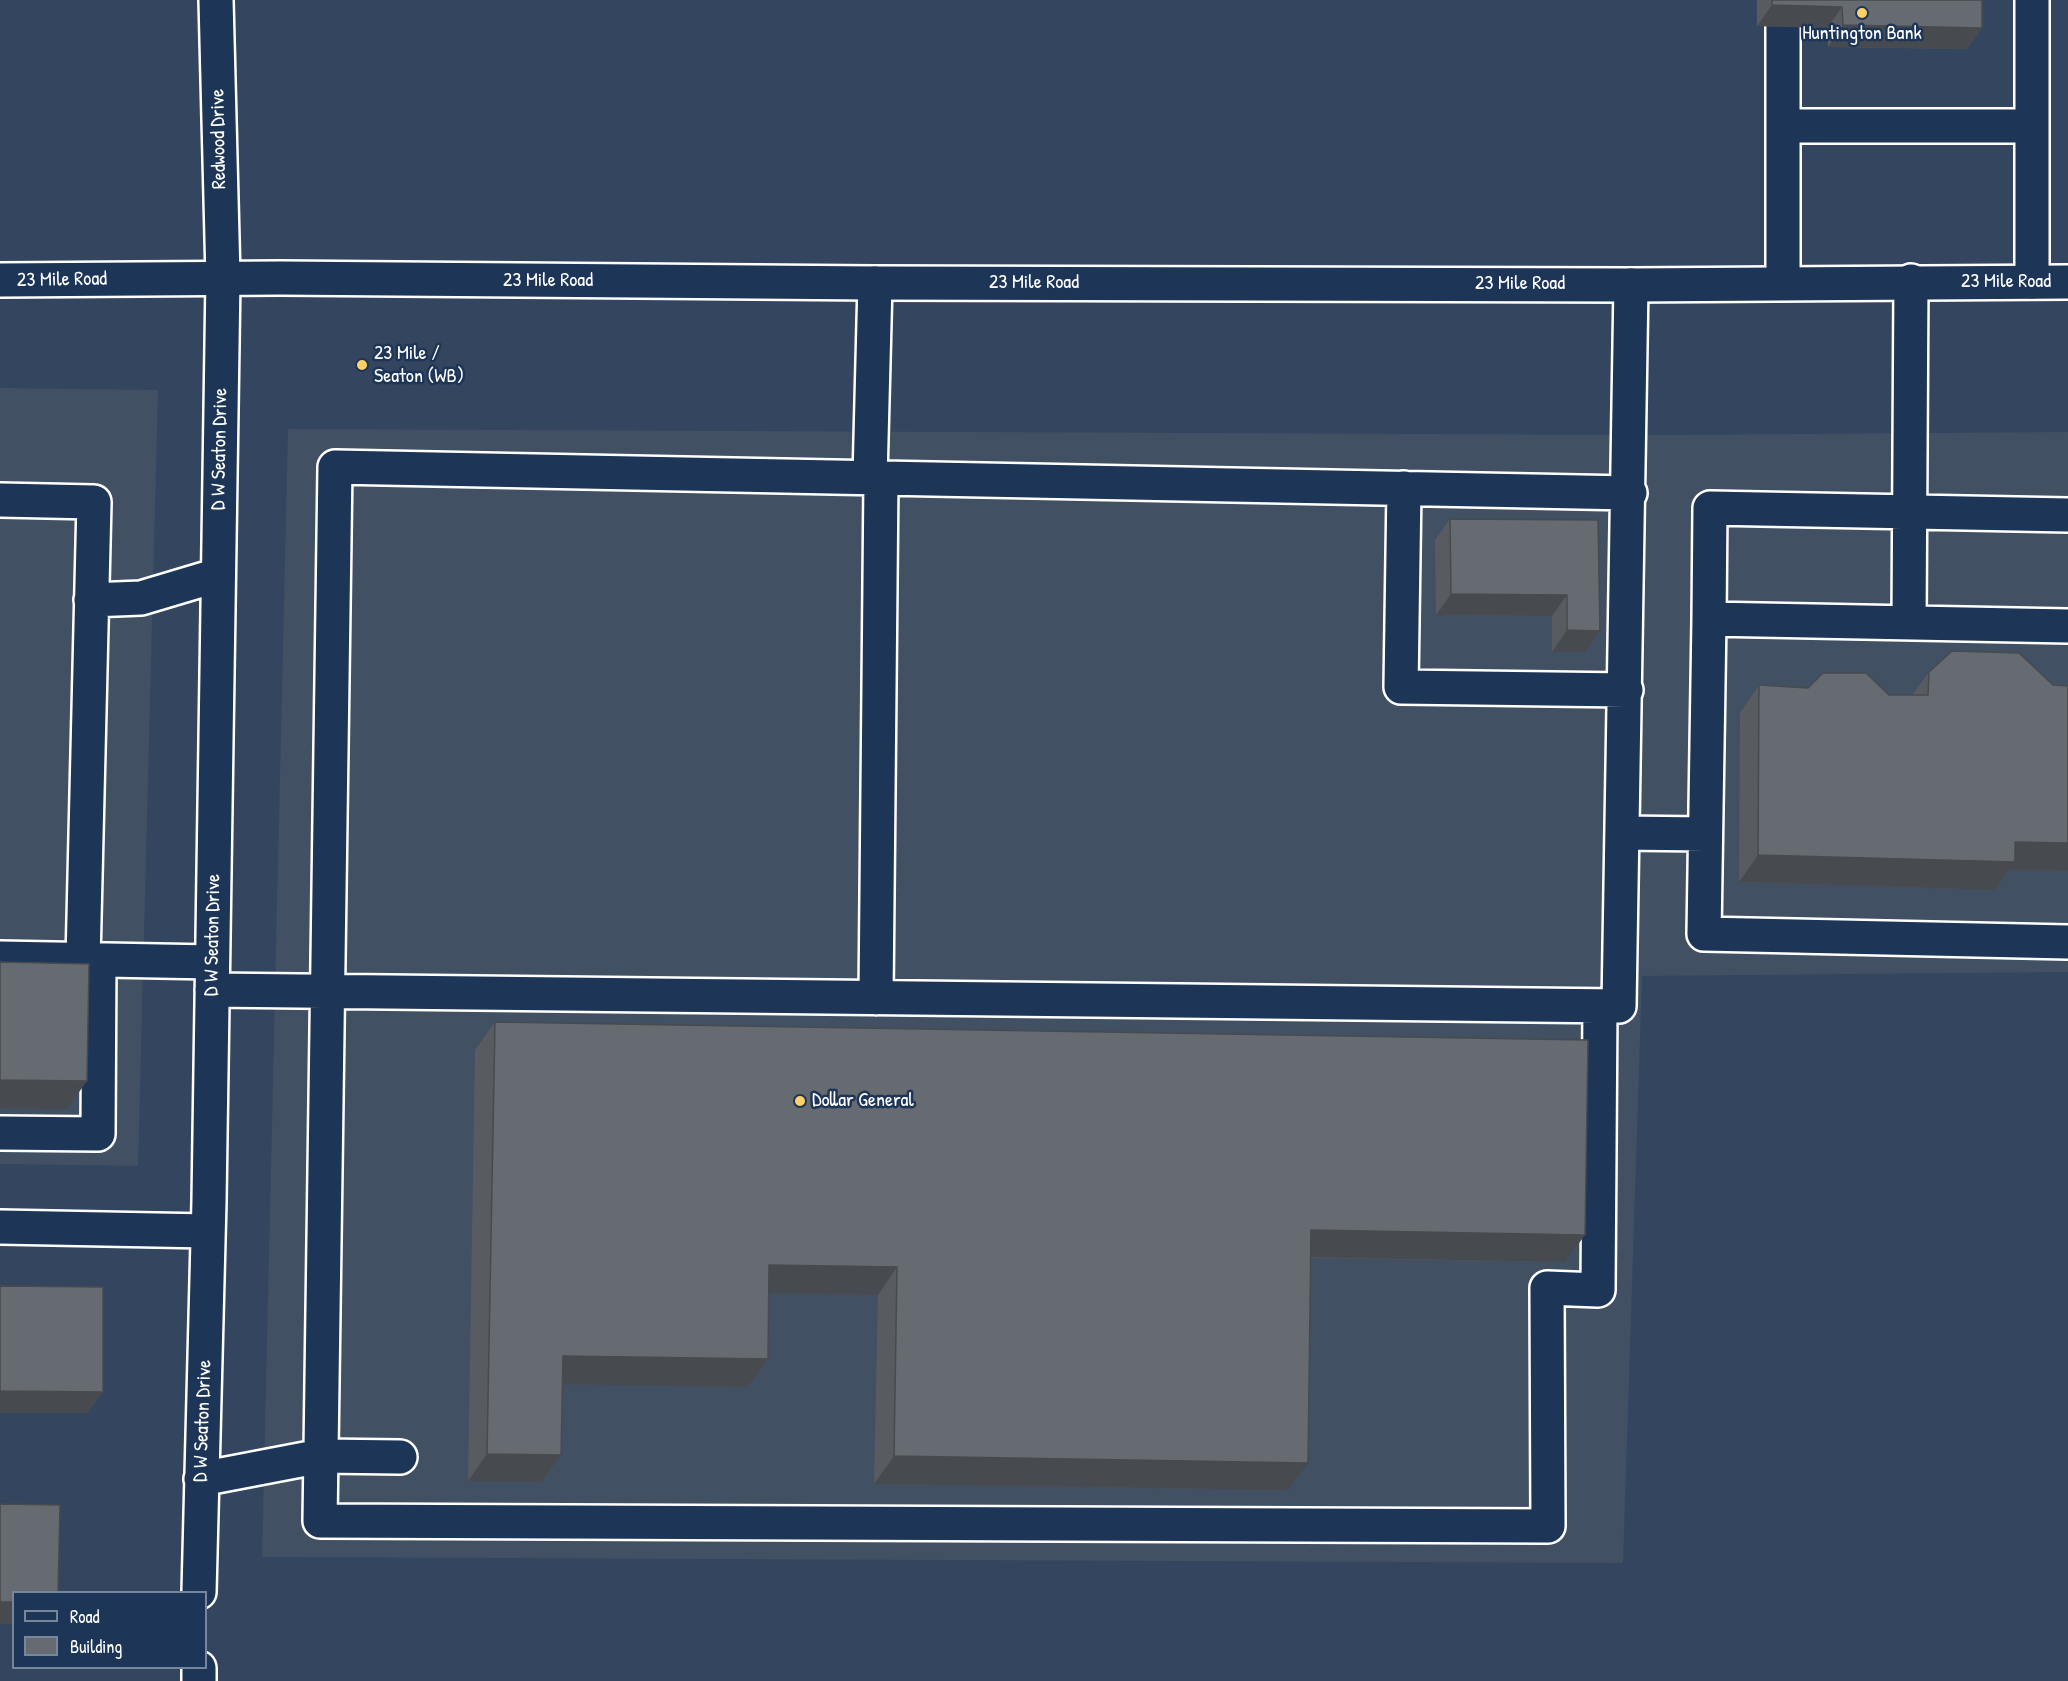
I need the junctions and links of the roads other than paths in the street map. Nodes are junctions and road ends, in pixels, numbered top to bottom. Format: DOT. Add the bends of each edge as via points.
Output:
graph roads {
  1 [pos="216,0"];
  2 [pos="2032,0"];
  3 [pos="1783,27"];
  4 [pos="1783,126"];
  5 [pos="2032,126"];
  6 [pos="223,278"];
  7 [pos="0,280"];
  8 [pos="1911,281"];
  9 [pos="2032,282"];
  10 [pos="2068,282"];
  11 [pos="875,283"];
  12 [pos="1783,283"];
  13 [pos="1631,285"];
  14 [pos="875,478"];
  15 [pos="1404,488"];
  16 [pos="1630,493"];
  17 [pos="0,500"];
  18 [pos="1910,513"];
  19 [pos="2068,515"];
  20 [pos="218,575"];
  21 [pos="91,600"];
  22 [pos="1709,619"];
  23 [pos="1909,622"];
  24 [pos="2068,626"];
  25 [pos="1626,690"];
  26 [pos="1623,833"];
  27 [pos="1705,834"];
  28 [pos="2068,942"];
  29 [pos="0,958"];
  30 [pos="91,960"];
  31 [pos="212,976"];
  32 [pos="327,992"];
  33 [pos="876,998"];
  34 [pos="1600,1006"];
  35 [pos="0,1133"];
  36 [pos="0,1227"];
  37 [pos="208,1230"];
  38 [pos="321,1456"];
  39 [pos="400,1457"];
  40 [pos="201,1479"];
  41 [pos="199,1591"];
  1 -- 6 [label="main road, Redwood Drive"];
  2 -- 5 [label="main road"];
  3 -- 4 [label="main road"];
  4 -- 5 [label="main road"];
  4 -- 12 [label="main road"];
  5 -- 9 [label="main road"];
  6 -- 7 [label="main road, 23 Mile Road"];
  6 -- 11 [label="main road, 23 Mile Road"];
  6 -- 20 [label="main road, D W Seaton Drive"];
  8 -- 9 [label="main road, 23 Mile Road"];
  8 -- 12 [label="main road, 23 Mile Road"];
  8 -- 18 [label="main road"];
  9 -- 10 [label="main road, 23 Mile Road"];
  11 -- 13 [label="main road, 23 Mile Road"];
  11 -- 14 [label="main road"];
  12 -- 13 [label="main road, 23 Mile Road"];
  13 -- 16 [label="main road"];
  14 -- 15 [label="main road"];
  14 -- 32 [label="main road" via="335,467"];
  14 -- 33 [label="main road"];
  15 -- 16 [label="main road"];
  15 -- 25 [label="main road" via="1401,687"];
  16 -- 25 [label="main road"];
  17 -- 21 [label="main road" via="94,502"];
  18 -- 19 [label="main road"];
  18 -- 22 [label="main road" via="1710,508"];
  18 -- 23 [label="main road"];
  20 -- 21 [label="main road" via="141,598"];
  20 -- 31 [label="main road, D W Seaton Drive"];
  21 -- 30 [label="main road"];
  22 -- 23 [label="main road"];
  22 -- 27 [label="main road"];
  23 -- 24 [label="main road"];
  25 -- 26 [label="main road"];
  26 -- 27 [label="main road"];
  26 -- 34 [label="main road" via="1619,1006"];
  27 -- 28 [label="main road" via="1704,934"];
  29 -- 30 [label="main road"];
  30 -- 31 [label="main road"];
  30 -- 35 [label="main road" via="98,1134"];
  31 -- 32 [label="main road"];
  31 -- 37 [label="main road, D W Seaton Drive"];
  32 -- 33 [label="main road"];
  32 -- 38 [label="main road"];
  33 -- 34 [label="main road"];
  34 -- 38 [label="main road" via="1598,1290 1548,1288 1548,1526 320,1521"];
  36 -- 37 [label="main road"];
  37 -- 40 [label="main road, D W Seaton Drive"];
  38 -- 39 [label="main road"];
  38 -- 40 [label="main road"];
  40 -- 41 [label="main road, D W Seaton Drive"];
}
